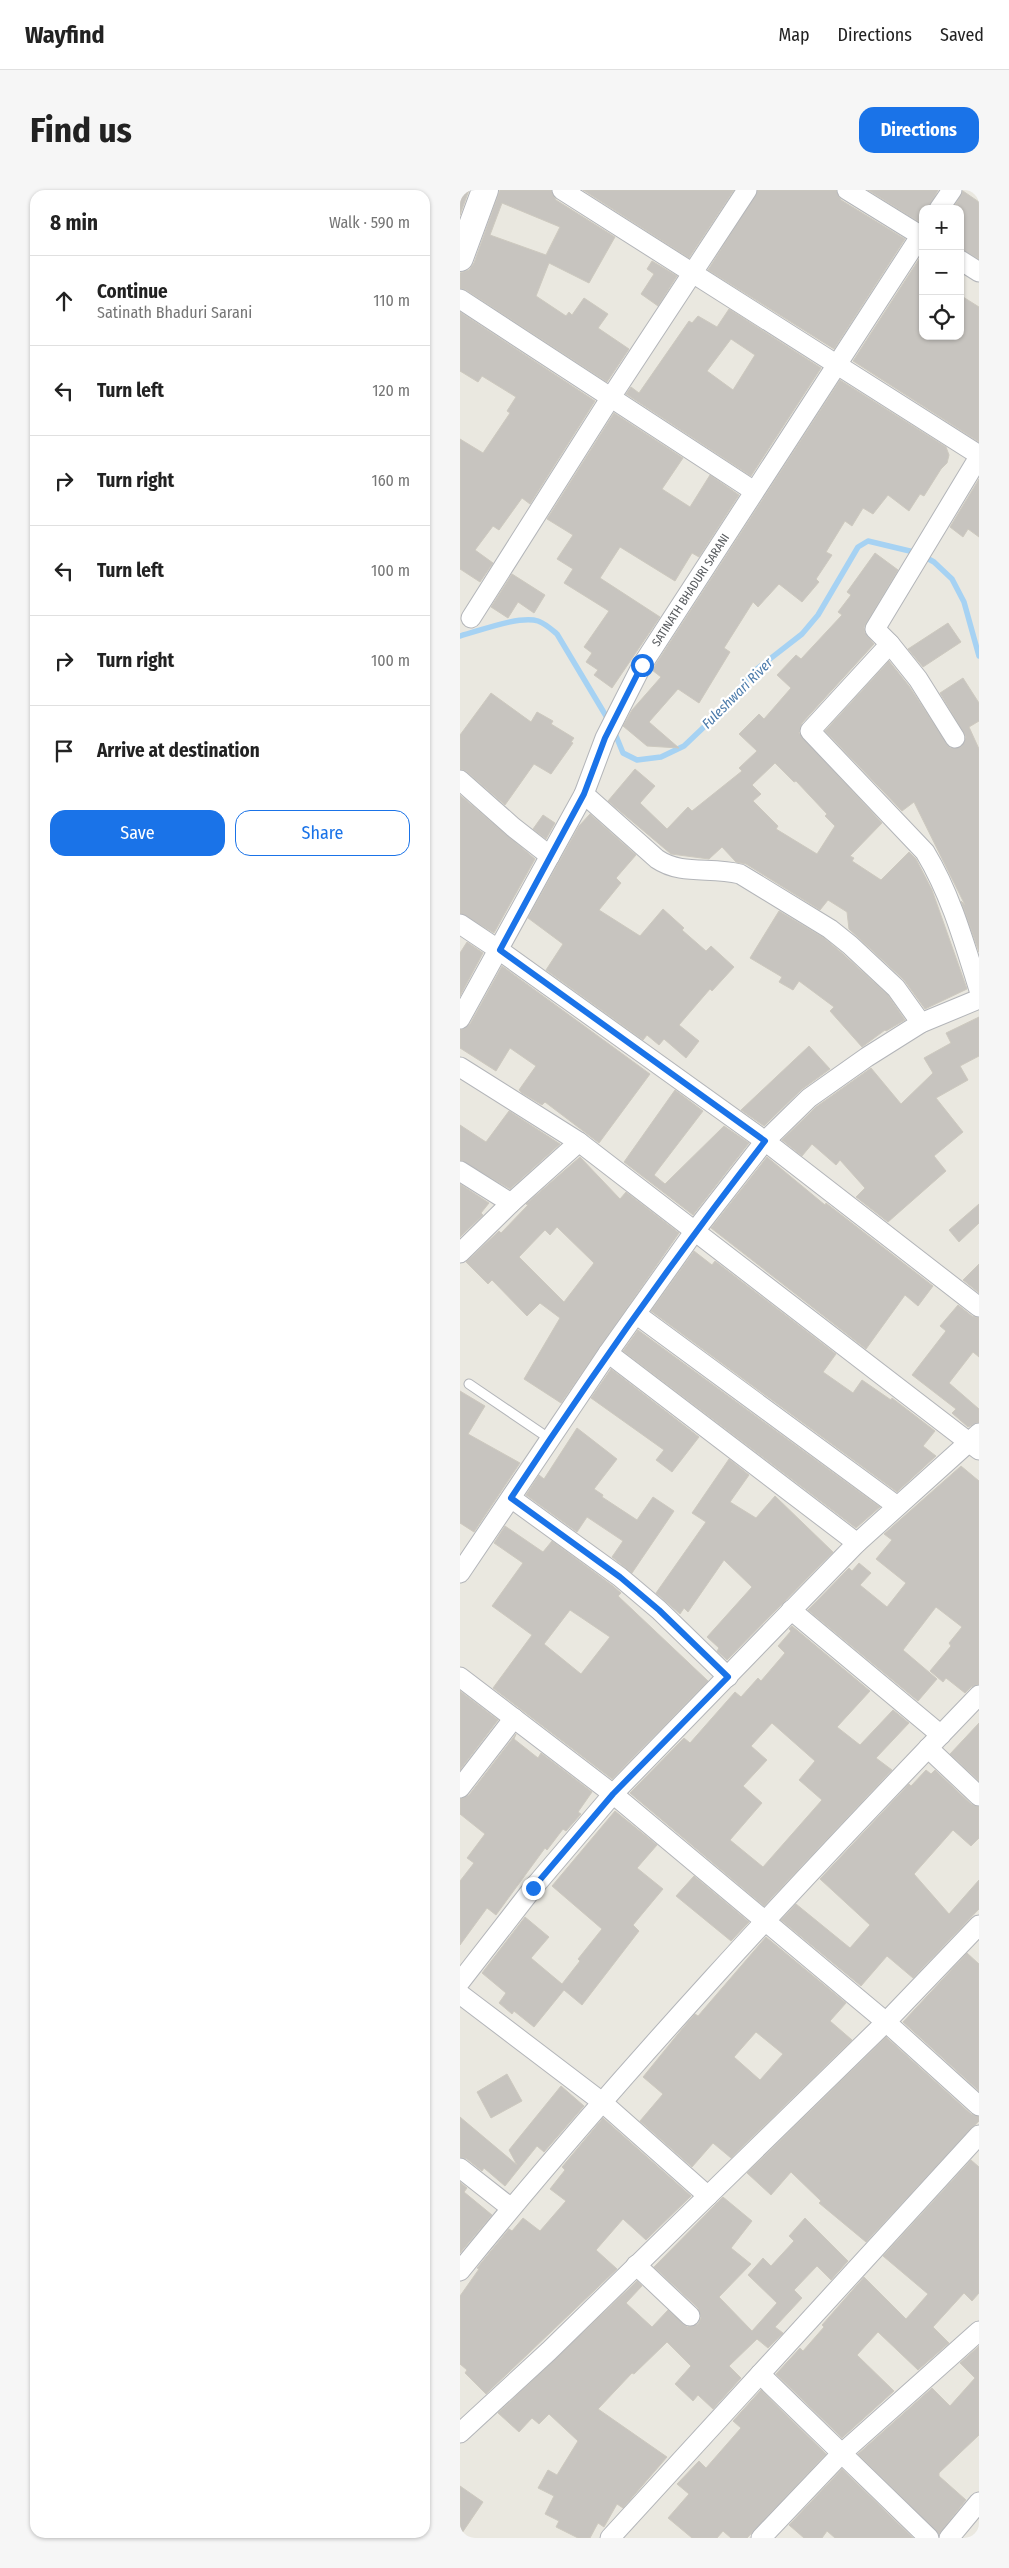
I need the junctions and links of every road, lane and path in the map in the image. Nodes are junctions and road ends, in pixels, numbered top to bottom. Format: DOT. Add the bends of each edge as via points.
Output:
graph roads {
  1 [pos="485,190"];
  2 [pos="562,190"];
  3 [pos="747,190"];
  4 [pos="847,190"];
  5 [pos="952,190"];
  6 [pos="942,205"];
  7 [pos="919,233"];
  8 [pos="919,240"];
  9 [pos="460,258"];
  10 [pos="964,263"];
  11 [pos="693,272"];
  12 [pos="979,272"];
  13 [pos="460,298"];
  14 [pos="836,364"];
  15 [pos="611,397"];
  16 [pos="979,456"];
  17 [pos="754,491"];
  18 [pos="471,618"];
  19 [pos="890,644"];
  20 [pos="954,738"];
  21 [pos="460,780"];
  22 [pos="584,794"];
  23 [pos="550,856"];
  24 [pos="460,924"];
  25 [pos="500,950"];
  26 [pos="979,990"];
  27 [pos="979,999"];
  28 [pos="460,1019"];
  29 [pos="921,1023"];
  30 [pos="460,1067"];
  31 [pos="765,1141"];
  32 [pos="579,1142"];
  33 [pos="460,1171"];
  34 [pos="511,1203"];
  35 [pos="694,1232"];
  36 [pos="460,1253"];
  37 [pos="979,1307"];
  38 [pos="636,1314"];
  39 [pos="608,1353"];
  40 [pos="469,1384"];
  41 [pos="550,1439"];
  42 [pos="976,1441"];
  43 [pos="511,1498"];
  44 [pos="897,1506"];
  45 [pos="858,1543"];
  46 [pos="460,1573"];
  47 [pos="791,1610"];
  48 [pos="460,1677"];
  49 [pos="728,1677"];
  50 [pos="979,1694"];
  51 [pos="514,1718"];
  52 [pos="941,1734"];
  53 [pos="928,1748"];
  54 [pos="460,1788"];
  55 [pos="613,1794"];
  56 [pos="979,1796"];
  57 [pos="765,1921"];
  58 [pos="979,1925"];
  59 [pos="460,1982"];
  60 [pos="460,1994"];
  61 [pos="886,2022"];
  62 [pos="602,2102"];
  63 [pos="979,2106"];
  64 [pos="979,2135"];
  65 [pos="460,2168"];
  66 [pos="708,2196"];
  67 [pos="511,2208"];
  68 [pos="636,2265"];
  69 [pos="460,2271"];
  70 [pos="690,2316"];
  71 [pos="979,2331"];
  72 [pos="760,2374"];
  73 [pos="460,2433"];
  74 [pos="842,2454"];
  75 [pos="979,2502"];
  76 [pos="959,2534"];
  77 [pos="610,2538"];
  78 [pos="761,2538"];
  79 [pos="929,2538"];
  1 -- 9 [label="street"];
  2 -- 11 [label="street"];
  3 -- 11 [label="street"];
  4 -- 7 [label="street"];
  5 -- 6 [label="street"];
  8 -- 14 [label="street, SATINATH BHADURI SARANI"];
  10 -- 12 [label="street"];
  11 -- 14 [label="street"];
  11 -- 15 [label="street"];
  13 -- 15 [label="street"];
  14 -- 16 [label="street"];
  14 -- 17 [label="street, SATINATH BHADURI SARANI"];
  15 -- 17 [label="street"];
  15 -- 18 [label="street"];
  16 -- 19 [label="street" via="876,629"];
  17 -- 22 [label="street, SATINATH BHADURI SARANI" via="642,665 605,738"];
  19 -- 20 [label="street" via="918,680"];
  19 -- 26 [label="street" via="810,730 926,852 957,918"];
  21 -- 23 [label="street"];
  22 -- 23 [label="street, SATINATH BHADURI SARANI"];
  22 -- 29 [label="street" via="668,866 740,874 830,929 883,975"];
  23 -- 25 [label="street, SATINATH BHADURI SARANI"];
  24 -- 25 [label="street"];
  25 -- 28 [label="street, SATINATH BHADURI SARANI"];
  25 -- 31 [label="street"];
  27 -- 29 [label="street"];
  29 -- 31 [label="street" via="809,1098"];
  30 -- 32 [label="street"];
  31 -- 35 [label="street"];
  31 -- 37 [label="street"];
  32 -- 34 [label="street"];
  32 -- 35 [label="street"];
  33 -- 34 [label="street"];
  34 -- 36 [label="street"];
  35 -- 38 [label="street"];
  35 -- 42 [label="street"];
  38 -- 39 [label="street"];
  38 -- 44 [label="street"];
  39 -- 41 [label="street"];
  39 -- 45 [label="street"];
  40 -- 41 [label="lane"];
  41 -- 43 [label="street"];
  42 -- 44 [label="street"];
  43 -- 46 [label="street"];
  43 -- 49 [label="street" via="620,1577"];
  44 -- 45 [label="street"];
  45 -- 47 [label="street"];
  47 -- 49 [label="street"];
  47 -- 52 [label="street"];
  48 -- 51 [label="street"];
  49 -- 55 [label="street"];
  50 -- 52 [label="street"];
  51 -- 54 [label="street"];
  51 -- 55 [label="street"];
  52 -- 53 [label="street"];
  53 -- 56 [label="street"];
  53 -- 57 [label="street"];
  55 -- 57 [label="street"];
  55 -- 59 [label="street" via="533,1888"];
  57 -- 61 [label="street"];
  57 -- 62 [label="street"];
  58 -- 61 [label="street"];
  60 -- 62 [label="street"];
  61 -- 63 [label="street"];
  61 -- 66 [label="street"];
  62 -- 66 [label="street"];
  62 -- 67 [label="street"];
  64 -- 72 [label="street"];
  65 -- 67 [label="street"];
  66 -- 68 [label="street"];
  67 -- 69 [label="street"];
  68 -- 70 [label="street"];
  68 -- 73 [label="street"];
  71 -- 74 [label="street"];
  72 -- 74 [label="street"];
  72 -- 77 [label="street"];
  74 -- 78 [label="street"];
  74 -- 79 [label="street"];
  75 -- 76 [label="street"];
}
